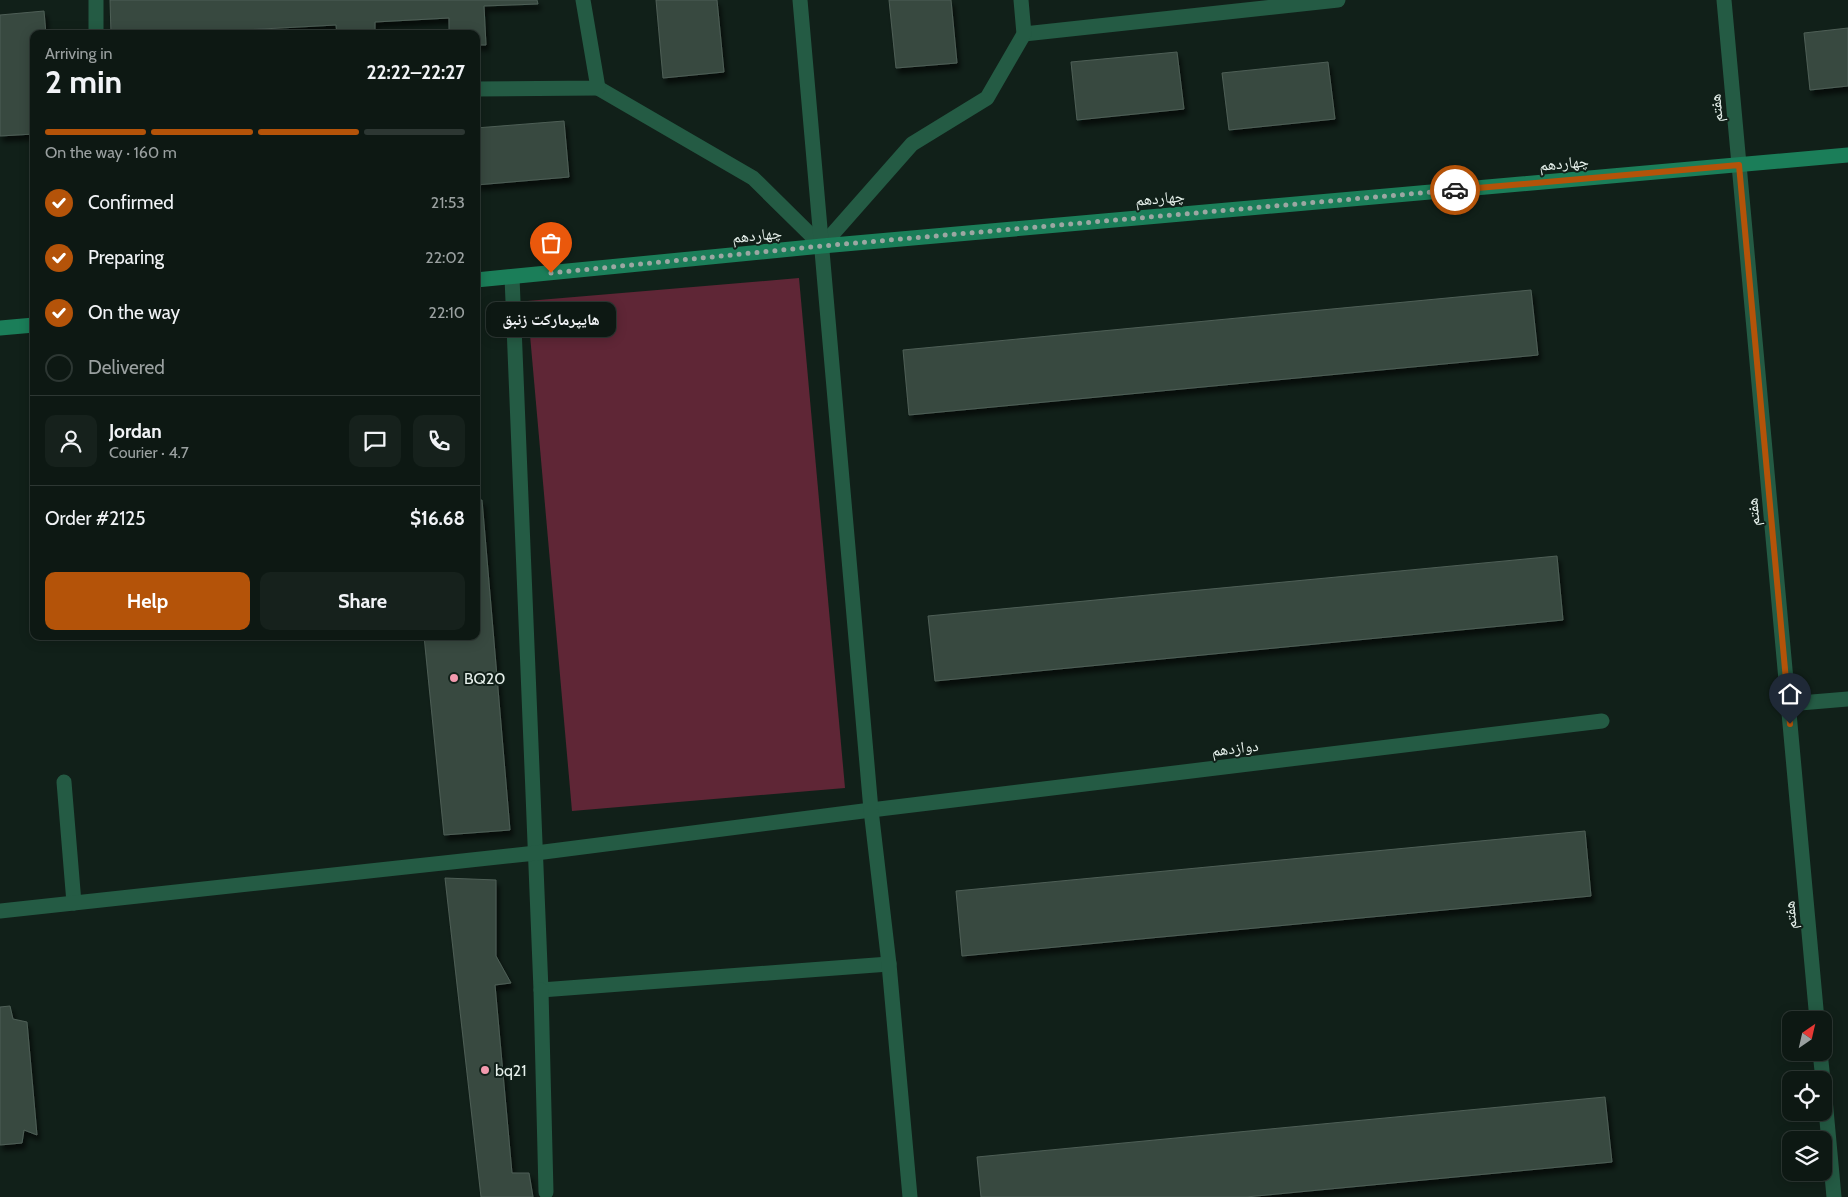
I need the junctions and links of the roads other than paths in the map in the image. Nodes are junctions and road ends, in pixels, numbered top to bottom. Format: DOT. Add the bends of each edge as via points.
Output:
graph roads {
  1 [pos="96,0"];
  2 [pos="583,0"];
  3 [pos="800,0"];
  4 [pos="1021,0"];
  5 [pos="1338,0"];
  6 [pos="1724,0"];
  7 [pos="96,30"];
  8 [pos="1024,34"];
  9 [pos="598,88"];
  10 [pos="480,89"];
  11 [pos="1848,155"];
  12 [pos="1739,165"];
  13 [pos="822,246"];
  14 [pos="512,277"];
  15 [pos="480,280"];
  16 [pos="30,325"];
  17 [pos="0,328"];
  18 [pos="1848,699"];
  19 [pos="1788,704"];
  20 [pos="1602,721"];
  21 [pos="64,782"];
  22 [pos="871,810"];
  23 [pos="536,853"];
  24 [pos="74,903"];
  25 [pos="0,911"];
  26 [pos="888,964"];
  27 [pos="541,990"];
  28 [pos="1817,1011"];
  29 [pos="1827,1121"];
  30 [pos="546,1192"];
  31 [pos="910,1197"];
  32 [pos="1834,1197"];
  1 -- 7 [label="street"];
  2 -- 9 [label="street"];
  3 -- 13 [label="street"];
  4 -- 8 [label="street"];
  5 -- 8 [label="street"];
  6 -- 12 [label="street, هفتم"];
  8 -- 13 [label="street" via="987,98 912,144"];
  9 -- 10 [label="street"];
  9 -- 13 [label="street" via="753,178"];
  11 -- 12 [label="main road, چهاردهم"];
  12 -- 13 [label="main road, چهاردهم"];
  12 -- 19 [label="street, هفتم"];
  13 -- 14 [label="main road, چهاردهم"];
  13 -- 22 [label="street"];
  14 -- 15 [label="main road, چهاردهم"];
  14 -- 23 [label="street"];
  16 -- 17 [label="main road"];
  18 -- 19 [label="street"];
  19 -- 28 [label="street, هفتم"];
  20 -- 22 [label="street, دوازدهم"];
  21 -- 24 [label="street"];
  22 -- 23 [label="street, دوازدهم"];
  22 -- 26 [label="street"];
  23 -- 24 [label="street, دوازدهم"];
  23 -- 27 [label="street"];
  24 -- 25 [label="street, دوازدهم"];
  26 -- 27 [label="street"];
  26 -- 31 [label="street"];
  27 -- 30 [label="street"];
  29 -- 32 [label="street"];
}
